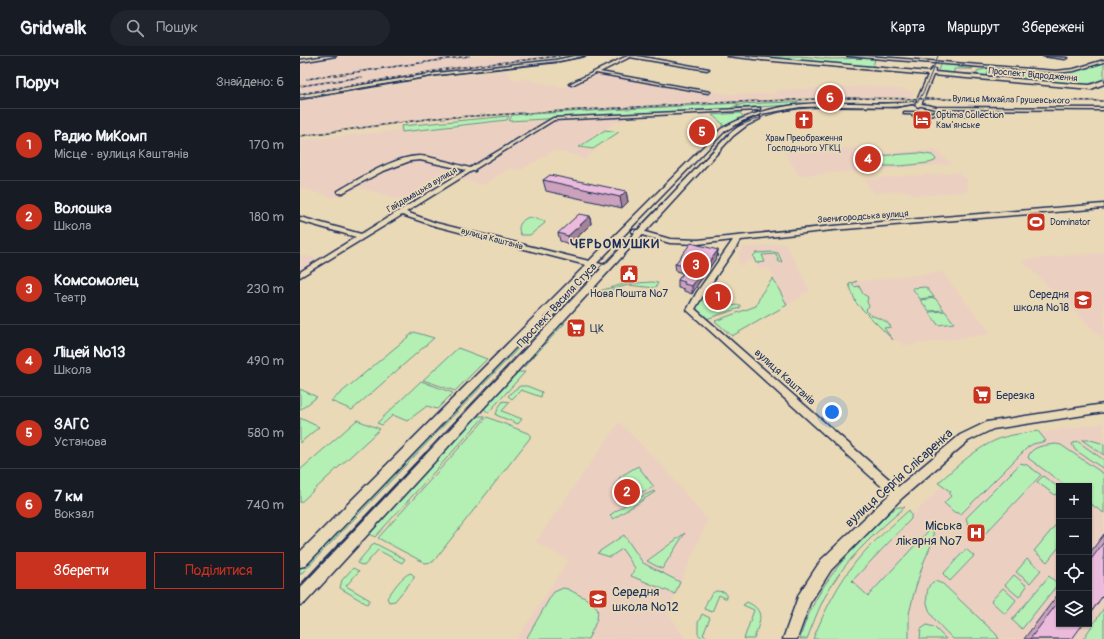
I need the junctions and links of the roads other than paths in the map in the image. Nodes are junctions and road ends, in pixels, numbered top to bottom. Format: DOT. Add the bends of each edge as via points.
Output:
graph roads {
  1 [pos="334,56"];
  2 [pos="582,56"];
  3 [pos="630,56"];
  4 [pos="729,56"];
  5 [pos="746,56"];
  6 [pos="849,56"];
  7 [pos="863,56"];
  8 [pos="933,56"];
  9 [pos="939,56"];
  10 [pos="1045,56"];
  11 [pos="893,58"];
  12 [pos="1064,58"];
  13 [pos="763,59"];
  14 [pos="300,61"];
  15 [pos="1104,61"];
  16 [pos="934,62"];
  17 [pos="707,69"];
  18 [pos="595,72"];
  19 [pos="928,74"];
  20 [pos="1104,82"];
  21 [pos="571,84"];
  22 [pos="708,92"];
  23 [pos="300,97"];
  24 [pos="915,104"];
  25 [pos="783,108"];
  26 [pos="1104,109"];
  27 [pos="906,114"];
  28 [pos="1104,114"];
  29 [pos="473,170"];
  30 [pos="340,192"];
  31 [pos="1104,206"];
  32 [pos="402,213"];
  33 [pos="300,219"];
  34 [pos="625,229"];
  35 [pos="639,233"];
  36 [pos="363,237"];
  37 [pos="739,237"];
  38 [pos="590,264"];
  39 [pos="606,268"];
  40 [pos="300,275"];
  41 [pos="1104,408"];
  42 [pos="898,494"];
  43 [pos="300,561"];
  44 [pos="300,598"];
  45 [pos="790,639"];
  1 -- 14 [label="street"];
  2 -- 23 [label="main road" via="427,76"];
  3 -- 17 [label="street"];
  3 -- 18 [label="street"];
  4 -- 13 [label="street"];
  5 -- 13 [label="main road, Проспект Відродження"];
  6 -- 11 [label="main road, Проспект Відродження"];
  7 -- 11 [label="street"];
  8 -- 16 [label="main road"];
  9 -- 16 [label="main road"];
  10 -- 12 [label="street"];
  11 -- 16 [label="main road, Проспект Відродження"];
  13 -- 19 [label="main road, Проспект Відродження"];
  15 -- 16 [label="main road, Проспект Відродження" via="1074,70 1056,72"];
  16 -- 19 [label="main road"];
  18 -- 21 [label="street"];
  18 -- 22 [label="street"];
  19 -- 20 [label="main road, Проспект Відродження" via="1085,87"];
  19 -- 24 [label="main road"];
  24 -- 25 [label="street, Проспект Василя Стуса"];
  24 -- 26 [label="street, Вулиця Михайла Грушевського" via="936,108"];
  24 -- 35 [label="street, Проспект Василя Стуса" via="905,108 801,110 753,120 731,135"];
  25 -- 29 [label="street, Гайдамацька вулиця" via="553,119"];
  25 -- 34 [label="street, Проспект Василя Стуса" via="750,115 723,130"];
  27 -- 28 [label="street"];
  29 -- 30 [label="street" via="420,158 388,168"];
  29 -- 32 [label="street, Гайдамацька вулиця"];
  31 -- 37 [label="street, Звенигородська вулиця"];
  32 -- 36 [label="street, Гайдамацька вулиця"];
  32 -- 38 [label="street, вулиця Каштанів" via="434,224"];
  33 -- 36 [label="street"];
  34 -- 35 [label="street, Звенигородська вулиця"];
  34 -- 38 [label="street, Проспект Василя Стуса"];
  35 -- 37 [label="street, Звенигородська вулиця" via="682,242"];
  35 -- 39 [label="street, Проспект Василя Стуса"];
  36 -- 40 [label="street, Гайдамацька вулиця"];
  37 -- 42 [label="street, вулиця Каштанів" via="691,310"];
  38 -- 39 [label="street, вулиця Каштанів"];
  38 -- 43 [label="street, Проспект Василя Стуса"];
  39 -- 44 [label="street, Проспект Василя Стуса"];
  41 -- 42 [label="street, вулиця Сергія Слісаренка" via="1025,419 979,429 964,438"];
  42 -- 45 [label="street, вулиця Сергія Слісаренка" via="826,565 804,600"];
}
